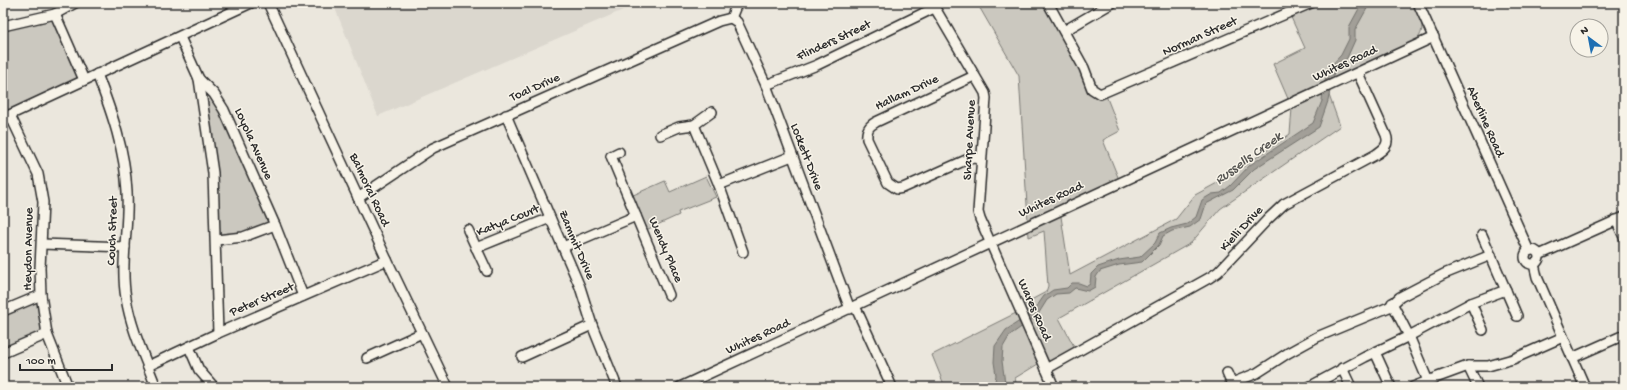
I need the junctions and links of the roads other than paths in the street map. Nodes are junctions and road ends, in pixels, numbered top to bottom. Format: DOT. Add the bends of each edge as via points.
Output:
graph roads {
  1 [pos="75,3"];
  2 [pos="251,3"];
  3 [pos="268,3"];
  4 [pos="740,3"];
  5 [pos="1048,3"];
  6 [pos="1112,3"];
  7 [pos="1311,3"];
  8 [pos="1418,3"];
  9 [pos="933,6"];
  10 [pos="55,14"];
  11 [pos="731,18"];
  12 [pos="3,26"];
  13 [pos="1064,31"];
  14 [pos="180,37"];
  15 [pos="1434,37"];
  16 [pos="1358,73"];
  17 [pos="97,74"];
  18 [pos="974,76"];
  19 [pos="199,79"];
  20 [pos="84,80"];
  21 [pos="766,85"];
  22 [pos="712,112"];
  23 [pos="506,115"];
  24 [pos="6,116"];
  25 [pos="694,125"];
  26 [pos="660,135"];
  27 [pos="611,156"];
  28 [pos="792,156"];
  29 [pos="981,159"];
  30 [pos="719,185"];
  31 [pos="358,198"];
  32 [pos="636,216"];
  33 [pos="550,218"];
  34 [pos="1620,218"];
  35 [pos="275,225"];
  36 [pos="468,230"];
  37 [pos="1482,235"];
  38 [pos="1624,237"];
  39 [pos="216,240"];
  40 [pos="989,243"];
  41 [pos="42,244"];
  42 [pos="125,246"];
  43 [pos="563,246"];
  44 [pos="476,248"];
  45 [pos="1529,251"];
  46 [pos="743,252"];
  47 [pos="1491,255"];
  48 [pos="1539,255"];
  49 [pos="387,260"];
  50 [pos="1534,264"];
  51 [pos="487,271"];
  52 [pos="1506,290"];
  53 [pos="41,295"];
  54 [pos="669,295"];
  55 [pos="303,296"];
  56 [pos="1392,303"];
  57 [pos="1471,303"];
  58 [pos="853,307"];
  59 [pos="3,311"];
  60 [pos="1517,316"];
  61 [pos="592,325"];
  62 [pos="1483,330"];
  63 [pos="218,333"];
  64 [pos="422,333"];
  65 [pos="47,334"];
  66 [pos="1624,335"];
  67 [pos="1409,336"];
  68 [pos="1563,337"];
  69 [pos="189,347"];
  70 [pos="1375,352"];
  71 [pos="3,353"];
  72 [pos="522,357"];
  73 [pos="367,358"];
  74 [pos="1572,358"];
  75 [pos="148,366"];
  76 [pos="1468,366"];
  77 [pos="1342,368"];
  78 [pos="1046,369"];
  79 [pos="1227,373"];
  80 [pos="1431,382"];
  81 [pos="699,383"];
  82 [pos="1232,385"];
  83 [pos="68,387"];
  84 [pos="156,387"];
  85 [pos="214,387"];
  86 [pos="448,387"];
  87 [pos="617,387"];
  88 [pos="680,387"];
  89 [pos="892,387"];
  90 [pos="1054,387"];
  91 [pos="1309,387"];
  92 [pos="1350,387"];
  93 [pos="1391,387"];
  94 [pos="1413,387"];
  95 [pos="1478,387"];
  96 [pos="1584,387"];
  1 -- 10 [label="street"];
  2 -- 14 [label="street"];
  3 -- 31 [label="street, Balmoral Road"];
  4 -- 11 [label="street"];
  5 -- 13 [label="street"];
  6 -- 13 [label="street"];
  7 -- 13 [label="street, Norman Street" via="1100,94 1092,89"];
  8 -- 15 [label="street, Aberline Road"];
  9 -- 18 [label="street, Sharpe Avenue"];
  9 -- 21 [label="street, Flinders Street" via="817,64"];
  10 -- 12 [label="street"];
  10 -- 20 [label="street"];
  11 -- 21 [label="street, Lockett Drive" via="737,22"];
  11 -- 23 [label="street, Toal Drive"];
  14 -- 17 [label="street"];
  14 -- 19 [label="street, Loyola Avenue"];
  15 -- 16 [label="street, Whites Road"];
  15 -- 45 [label="street, Aberline Road"];
  16 -- 40 [label="street, Whites Road"];
  16 -- 78 [label="street, Kielli Drive" via="1388,140 1382,150 1284,204 1214,275"];
  17 -- 20 [label="street"];
  17 -- 42 [label="street, Couch Street" via="113,117 125,164 128,221"];
  18 -- 29 [label="street, Sharpe Avenue" via="986,98"];
  18 -- 29 [label="street, Hallam Drive" via="876,122 871,125 867,139 888,183 897,189 966,160"];
  19 -- 35 [label="street, Loyola Avenue" via="214,94 224,110"];
  19 -- 39 [label="street, Loyola Avenue" via="213,173"];
  20 -- 24 [label="street"];
  21 -- 28 [label="street, Lockett Drive"];
  22 -- 25 [label="street"];
  23 -- 31 [label="street, Toal Drive" via="425,152"];
  23 -- 33 [label="street, Zammit Drive"];
  24 -- 41 [label="street, Heydon Avenue" via="38,174 43,202"];
  25 -- 26 [label="street" via="679,127"];
  25 -- 30 [label="street"];
  27 -- 32 [label="street, Wendy Place"];
  28 -- 30 [label="street"];
  28 -- 58 [label="street, Lockett Drive"];
  29 -- 40 [label="street, Sharpe Avenue" via="978,212"];
  30 -- 46 [label="street"];
  31 -- 49 [label="street, Balmoral Road"];
  32 -- 43 [label="street, Wendy Place"];
  32 -- 54 [label="street, Wendy Place"];
  33 -- 43 [label="street, Zammit Drive"];
  33 -- 44 [label="street, Katya Court"];
  34 -- 38 [label="street"];
  34 -- 48 [label="street"];
  35 -- 39 [label="street" via="243,237"];
  35 -- 55 [label="street, Loyola Avenue"];
  36 -- 44 [label="street, Katya Court"];
  37 -- 47 [label="street"];
  39 -- 63 [label="street, Loyola Avenue"];
  40 -- 58 [label="street, Whites Road"];
  40 -- 78 [label="street, Wares Road"];
  41 -- 42 [label="street"];
  41 -- 53 [label="street, Heydon Avenue"];
  42 -- 75 [label="street, Couch Street" via="124,284 129,315"];
  43 -- 61 [label="street, Zammit Drive"];
  44 -- 51 [label="street, Katya Court"];
  45 -- 48 [label="street" via="1533,250"];
  45 -- 50 [label="street" via="1524,259 1527,263"];
  47 -- 52 [label="street"];
  47 -- 56 [label="street" via="1444,274"];
  48 -- 50 [label="street"];
  49 -- 55 [label="street, Peter Street"];
  49 -- 64 [label="street, Balmoral Road"];
  50 -- 68 [label="street" via="1537,277"];
  52 -- 57 [label="street"];
  52 -- 60 [label="street"];
  53 -- 59 [label="street"];
  53 -- 65 [label="street, Heydon Avenue"];
  55 -- 63 [label="street, Peter Street"];
  56 -- 67 [label="street"];
  56 -- 82 [label="street" via="1384,309 1317,337 1263,370"];
  57 -- 62 [label="street"];
  57 -- 67 [label="street"];
  58 -- 81 [label="street, Whites Road"];
  58 -- 89 [label="street, Lockett Drive"];
  61 -- 72 [label="street"];
  61 -- 87 [label="street, Zammit Drive"];
  63 -- 69 [label="street, Peter Street"];
  64 -- 73 [label="street"];
  64 -- 86 [label="street, Balmoral Road"];
  65 -- 71 [label="street"];
  65 -- 83 [label="street, Heydon Avenue"];
  66 -- 74 [label="street"];
  67 -- 70 [label="street"];
  67 -- 80 [label="street"];
  68 -- 74 [label="street"];
  68 -- 76 [label="street" via="1503,362 1488,366"];
  69 -- 75 [label="street, Peter Street"];
  69 -- 85 [label="street" via="199,370"];
  70 -- 77 [label="street"];
  70 -- 93 [label="street"];
  74 -- 96 [label="street"];
  75 -- 84 [label="street, Couch Street"];
  76 -- 80 [label="street"];
  76 -- 95 [label="street"];
  77 -- 91 [label="street"];
  77 -- 92 [label="street"];
  78 -- 90 [label="street, Wares Road"];
  79 -- 82 [label="street"];
  80 -- 94 [label="street"];
  81 -- 88 [label="street, Whites Road"];
}
